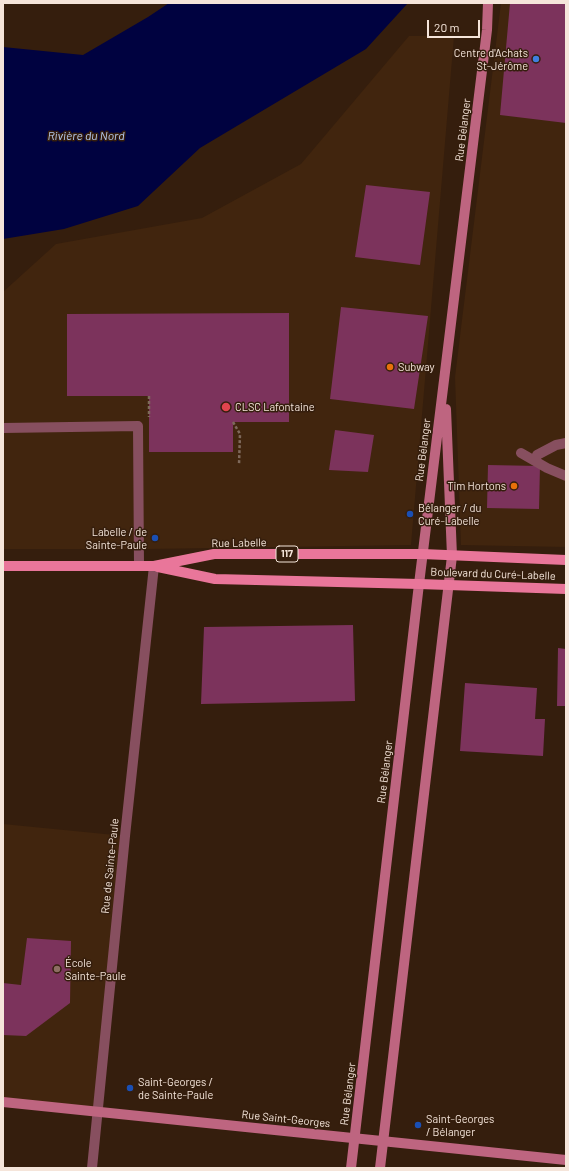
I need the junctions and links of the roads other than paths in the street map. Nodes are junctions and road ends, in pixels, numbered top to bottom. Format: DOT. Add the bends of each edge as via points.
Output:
graph roads {
  1 [pos="488,3"];
  2 [pos="444,379"];
  3 [pos="3,428"];
  4 [pos="566,443"];
  5 [pos="521,453"];
  6 [pos="537,455"];
  7 [pos="566,476"];
  8 [pos="422,554"];
  9 [pos="452,556"];
  10 [pos="566,560"];
  11 [pos="3,566"];
  12 [pos="139,566"];
  13 [pos="154,566"];
  14 [pos="419,584"];
  15 [pos="448,584"];
  16 [pos="566,589"];
  17 [pos="3,1102"];
  18 [pos="97,1111"];
  19 [pos="355,1138"];
  20 [pos="383,1141"];
  21 [pos="566,1160"];
  22 [pos="92,1168"];
  23 [pos="352,1168"];
  24 [pos="380,1168"];
  1 -- 2 [label="street, Rue Bélanger" via="487,30"];
  2 -- 8 [label="street, Rue Bélanger"];
  2 -- 9 [label="street, Rue Bélanger"];
  3 -- 12 [label="street" via="138,426"];
  4 -- 6 [label="street"];
  5 -- 7 [label="street"];
  8 -- 9 [label="main road, Boulevard du Curé-Labelle / 117"];
  8 -- 13 [label="main road, Rue Labelle / 117" via="214,554"];
  8 -- 14 [label="street, Rue Bélanger"];
  9 -- 10 [label="main road, Boulevard du Curé-Labelle / 117"];
  9 -- 15 [label="street, Rue Bélanger"];
  11 -- 12 [label="main road, Rue Labelle / 117"];
  12 -- 13 [label="main road, Rue Labelle / 117"];
  13 -- 14 [label="main road, Rue Labelle / 117" via="215,580"];
  13 -- 18 [label="street, Rue de Sainte-Paule"];
  14 -- 15 [label="main road, Boulevard du Curé-Labelle / 117"];
  14 -- 19 [label="street, Rue Bélanger"];
  15 -- 16 [label="main road, Boulevard du Curé-Labelle / 117"];
  15 -- 20 [label="street, Rue Bélanger"];
  17 -- 18 [label="street, Rue Saint-Georges"];
  18 -- 19 [label="street, Rue Saint-Georges"];
  18 -- 22 [label="street, Rue de Sainte-Paule"];
  19 -- 20 [label="street, Rue Saint-Georges"];
  19 -- 23 [label="street, Rue Bélanger"];
  20 -- 21 [label="street, Rue Saint-Georges"];
  20 -- 24 [label="street, Rue Bélanger"];
}
